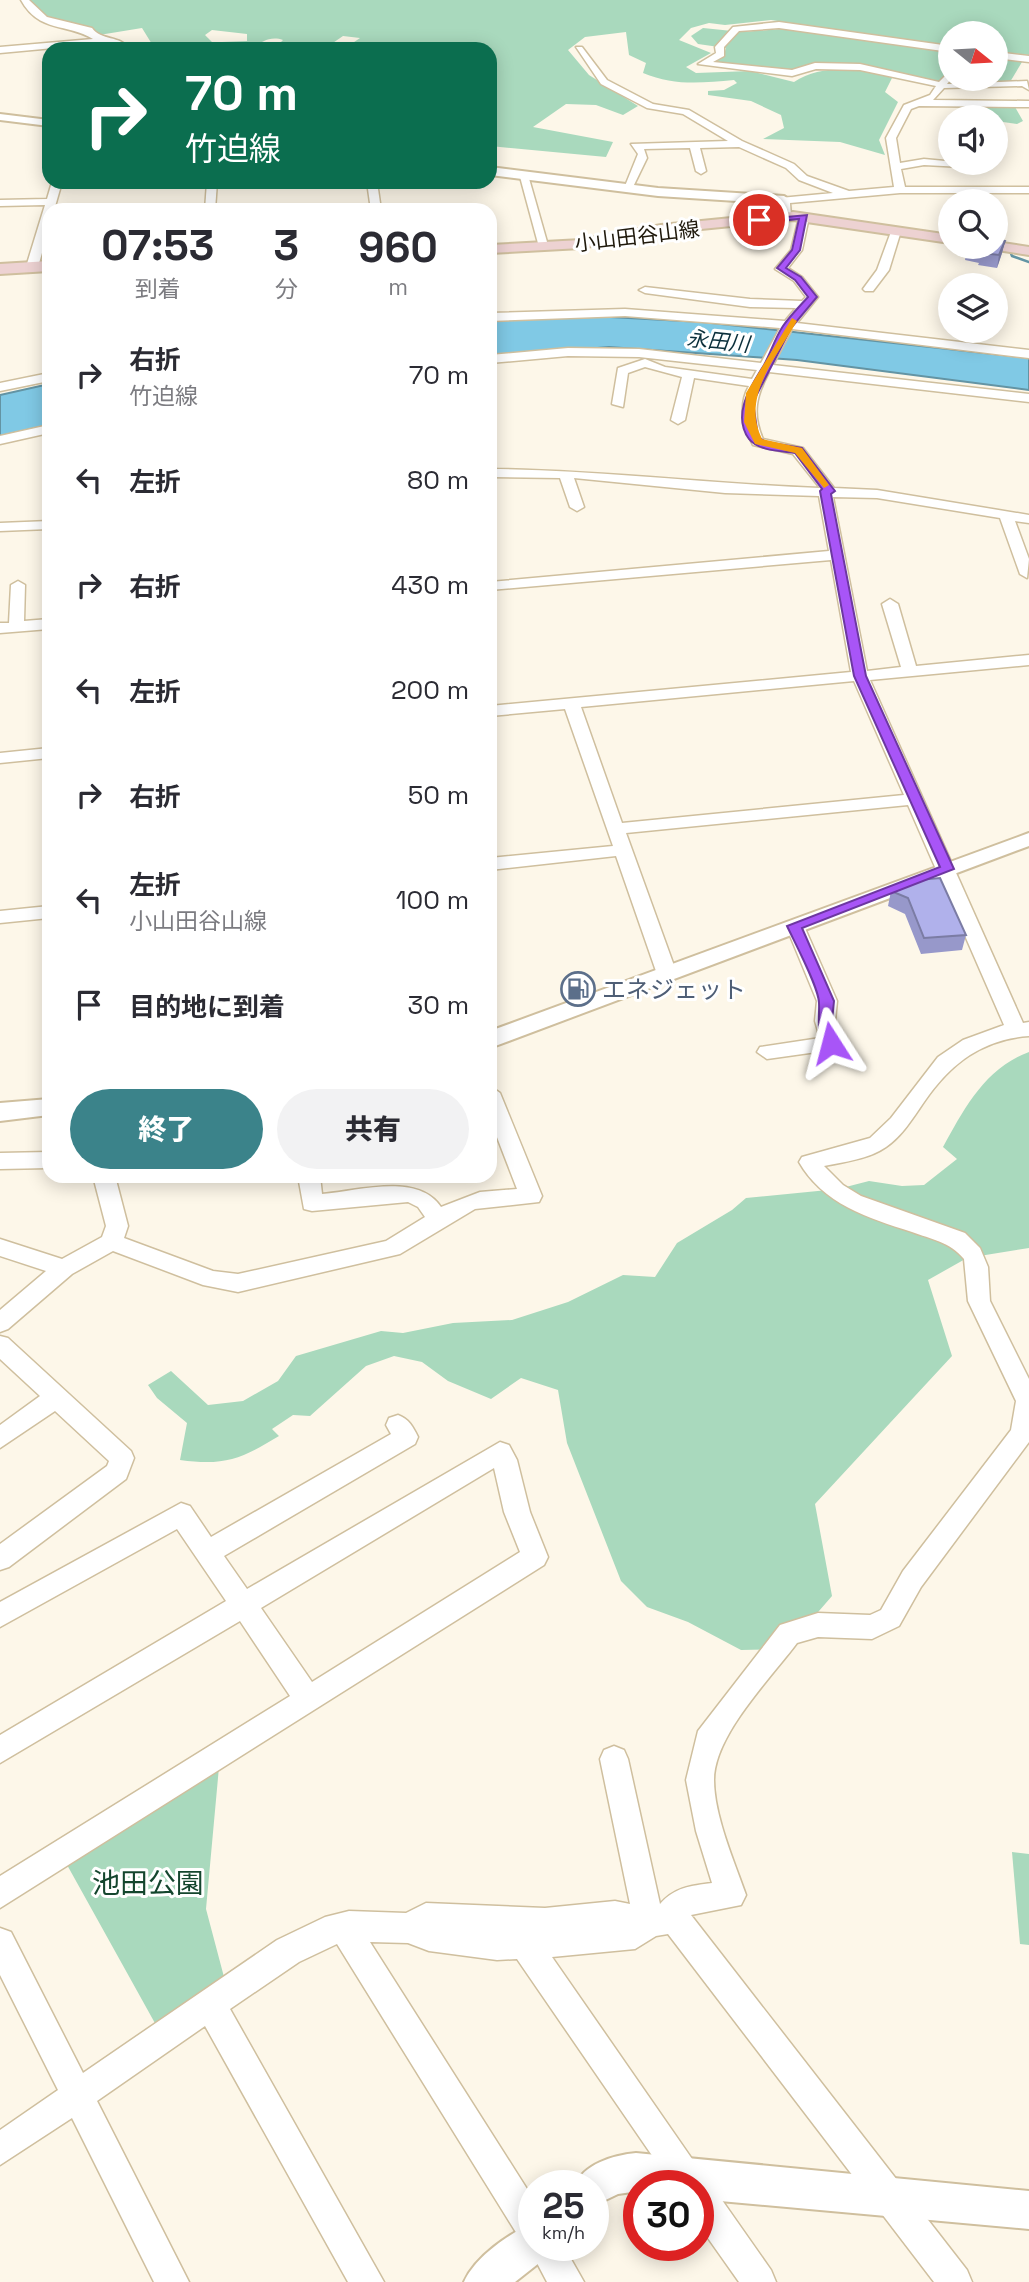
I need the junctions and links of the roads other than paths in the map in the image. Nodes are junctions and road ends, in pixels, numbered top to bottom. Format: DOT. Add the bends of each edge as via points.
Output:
graph roads {
  1 [pos="24,0"];
  2 [pos="107,40"];
  3 [pos="86,42"];
  4 [pos="113,42"];
  5 [pos="42,46"];
  6 [pos="938,47"];
  7 [pos="579,49"];
  8 [pos="0,50"];
  9 [pos="1008,57"];
  10 [pos="1029,60"];
  11 [pos="938,85"];
  12 [pos="1026,85"];
  13 [pos="1008,86"];
  14 [pos="938,89"];
  15 [pos="915,103"];
  16 [pos="965,103"];
  17 [pos="1024,104"];
  18 [pos="0,117"];
  19 [pos="1026,118"];
  20 [pos="42,122"];
  21 [pos="740,144"];
  22 [pos="694,145"];
  23 [pos="938,162"];
  24 [pos="898,166"];
  25 [pos="701,171"];
  26 [pos="497,172"];
  27 [pos="523,175"];
  28 [pos="981,175"];
  29 [pos="55,189"];
  30 [pos="627,189"];
  31 [pos="979,189"];
  32 [pos="901,190"];
  33 [pos="1008,190"];
  34 [pos="1029,190"];
  35 [pos="938,193"];
  36 [pos="849,195"];
  37 [pos="784,200"];
  38 [pos="50,202"];
  39 [pos="0,203"];
  40 [pos="786,216"];
  41 [pos="804,216"];
  42 [pos="42,231"];
  43 [pos="896,231"];
  44 [pos="938,237"];
  45 [pos="545,247"];
  46 [pos="1008,247"];
  47 [pos="1026,248"];
  48 [pos="497,249"];
  49 [pos="42,266"];
  50 [pos="32,267"];
  51 [pos="0,269"];
  52 [pos="869,289"];
  53 [pos="645,290"];
  54 [pos="806,306"];
  55 [pos="497,316"];
  56 [pos="786,327"];
  57 [pos="1029,354"];
  58 [pos="536,355"];
  59 [pos="497,358"];
  60 [pos="497,363"];
  61 [pos="768,366"];
  62 [pos="42,369"];
  63 [pos="3,372"];
  64 [pos="689,374"];
  65 [pos="42,378"];
  66 [pos="756,383"];
  67 [pos="0,387"];
  68 [pos="1028,403"];
  69 [pos="618,404"];
  70 [pos="678,420"];
  71 [pos="42,431"];
  72 [pos="0,440"];
  73 [pos="497,473"];
  74 [pos="566,474"];
  75 [pos="827,491"];
  76 [pos="577,507"];
  77 [pos="1006,515"];
  78 [pos="1029,519"];
  79 [pos="2,525"];
  80 [pos="42,525"];
  81 [pos="837,555"];
  82 [pos="1027,574"];
  83 [pos="18,585"];
  84 [pos="497,585"];
  85 [pos="890,604"];
  86 [pos="42,625"];
  87 [pos="8,627"];
  88 [pos="1029,660"];
  89 [pos="910,671"];
  90 [pos="860,676"];
  91 [pos="571,703"];
  92 [pos="497,710"];
  93 [pos="42,754"];
  94 [pos="0,758"];
  95 [pos="916,799"];
  96 [pos="616,829"];
  97 [pos="1029,839"];
  98 [pos="623,850"];
  99 [pos="497,863"];
  100 [pos="948,869"];
  101 [pos="42,913"];
  102 [pos="0,917"];
  103 [pos="794,926"];
  104 [pos="667,974"];
  105 [pos="1023,1029"];
  106 [pos="497,1037"];
  107 [pos="766,1052"];
  108 [pos="42,1108"];
  109 [pos="497,1111"];
  110 [pos="0,1112"];
  111 [pos="42,1160"];
  112 [pos="0,1161"];
  113 [pos="106,1183"];
  114 [pos="310,1183"];
  115 [pos="439,1219"];
  116 [pos="111,1241"];
  117 [pos="0,1247"];
  118 [pos="64,1268"];
  119 [pos="0,1323"];
  120 [pos="0,1345"];
  121 [pos="58,1396"];
  122 [pos="398,1425"];
  123 [pos="0,1438"];
  124 [pos="208,1552"];
  125 [pos="0,1559"];
  126 [pos="243,1605"];
  127 [pos="0,1615"];
  128 [pos="308,1699"];
  129 [pos="0,1750"];
  130 [pos="614,1759"];
  131 [pos="0,1893"];
  132 [pos="657,1921"];
  133 [pos="344,1928"];
  134 [pos="408,1928"];
  135 [pos="0,1943"];
  136 [pos="524,1943"];
  137 [pos="210,2005"];
  138 [pos="77,2096"];
  139 [pos="0,2148"];
  140 [pos="680,2170"];
  141 [pos="714,2188"];
  142 [pos="889,2197"];
  143 [pos="518,2205"];
  144 [pos="1029,2210"];
  145 [pos="714,2218"];
  146 [pos="518,2255"];
  147 [pos="554,2261"];
  148 [pos="172,2282"];
  149 [pos="367,2282"];
  150 [pos="484,2282"];
  151 [pos="566,2282"];
  152 [pos="759,2282"];
  153 [pos="955,2282"];
  1 -- 2 [label="street" via="43,21 89,30"];
  2 -- 3 [label="street"];
  2 -- 4 [label="street"];
  5 -- 8 [label="street"];
  6 -- 11 [label="street" via="770,25 736,29 719,47 720,54 703,64 792,73 815,66 860,67"];
  7 -- 21 [label="street" via="604,82 650,106 686,112"];
  9 -- 10 [label="street"];
  10 -- 12 [label="street" via="1022,77"];
  12 -- 13 [label="street"];
  14 -- 15 [label="street" via="933,97"];
  15 -- 16 [label="street"];
  15 -- 24 [label="street" via="906,107 891,138"];
  16 -- 17 [label="street"];
  17 -- 19 [label="street"];
  18 -- 20 [label="street"];
  21 -- 22 [label="street"];
  21 -- 36 [label="street" via="790,166 803,178"];
  22 -- 25 [label="street"];
  22 -- 30 [label="street" via="635,146 643,153"];
  23 -- 24 [label="street"];
  24 -- 32 [label="street"];
  26 -- 27 [label="street"];
  27 -- 30 [label="street"];
  27 -- 45 [label="street"];
  28 -- 31 [label="street"];
  29 -- 38 [label="street"];
  30 -- 37 [label="street"];
  32 -- 35 [label="street"];
  32 -- 36 [label="street"];
  33 -- 34 [label="street"];
  36 -- 37 [label="street"];
  37 -- 40 [label="street"];
  38 -- 39 [label="street"];
  40 -- 41 [label="main road, 小山田谷山線"];
  40 -- 45 [label="main road, 小山田谷山線"];
  41 -- 43 [label="main road, 小山田谷山線"];
  41 -- 54 [label="street" via="796,250 781,268 812,297"];
  42 -- 50 [label="street"];
  43 -- 44 [label="main road, 小山田谷山線"];
  43 -- 52 [label="street" via="883,270"];
  45 -- 48 [label="main road, 小山田谷山線"];
  46 -- 47 [label="main road"];
  49 -- 50 [label="main road"];
  50 -- 51 [label="main road"];
  53 -- 54 [label="street"];
  54 -- 56 [label="street"];
  55 -- 56 [label="street" via="611,312"];
  56 -- 57 [label="street"];
  56 -- 61 [label="street"];
  58 -- 59 [label="street"];
  58 -- 60 [label="street"];
  58 -- 61 [label="street" via="639,353"];
  61 -- 66 [label="street"];
  61 -- 68 [label="street"];
  62 -- 63 [label="street"];
  64 -- 66 [label="street"];
  64 -- 69 [label="street" via="645,363 622,372"];
  64 -- 70 [label="street"];
  65 -- 67 [label="street"];
  66 -- 75 [label="street" via="748,408 754,438 798,451"];
  71 -- 72 [label="street"];
  73 -- 74 [label="street"];
  74 -- 75 [label="street" via="724,489"];
  74 -- 76 [label="street"];
  75 -- 77 [label="street" via="895,496"];
  75 -- 81 [label="street"];
  77 -- 78 [label="street"];
  77 -- 82 [label="street"];
  79 -- 80 [label="street"];
  81 -- 84 [label="street"];
  81 -- 90 [label="street"];
  83 -- 87 [label="street"];
  85 -- 89 [label="street"];
  86 -- 87 [label="street"];
  88 -- 89 [label="street"];
  89 -- 90 [label="street"];
  90 -- 91 [label="street"];
  90 -- 95 [label="street"];
  91 -- 92 [label="street"];
  91 -- 96 [label="street"];
  93 -- 94 [label="street"];
  95 -- 96 [label="street"];
  95 -- 100 [label="street"];
  96 -- 98 [label="street"];
  97 -- 100 [label="street"];
  98 -- 99 [label="street"];
  98 -- 104 [label="street"];
  100 -- 103 [label="street"];
  100 -- 105 [label="street"];
  101 -- 102 [label="street"];
  103 -- 104 [label="street"];
  103 -- 107 [label="street" via="827,1001 825,1021 831,1043"];
  104 -- 106 [label="street"];
  105 -- 132 [label="street" via="973,1042 944,1061 911,1110 874,1145 810,1162 824,1184 842,1196 957,1239 970,1249 979,1264 979,1301 1028,1401 1021,1433 912,1579 890,1618 872,1627 818,1625 789,1633 740,1695 708,1740 700,1780 710,1831 731,1895 681,1902"];
  108 -- 110 [label="street"];
  109 -- 115 [label="street" via="531,1196 479,1200"];
  111 -- 112 [label="street"];
  113 -- 116 [label="street" via="117,1226"];
  114 -- 115 [label="street" via="312,1203 410,1194 426,1201"];
  115 -- 116 [label="street" via="392,1248 238,1283 211,1279"];
  116 -- 118 [label="street"];
  117 -- 118 [label="street"];
  118 -- 119 [label="street"];
  120 -- 121 [label="street"];
  121 -- 123 [label="street"];
  121 -- 125 [label="street" via="122,1458 117,1472"];
  122 -- 124 [label="street" via="406,1437"];
  124 -- 126 [label="street"];
  124 -- 127 [label="street" via="181,1514"];
  126 -- 128 [label="street"];
  126 -- 128 [label="street" via="500,1452 535,1557"];
  126 -- 129 [label="street"];
  128 -- 131 [label="street"];
  130 -- 132 [label="street"];
  132 -- 134 [label="street" via="615,1916 545,1923 426,1918"];
  132 -- 136 [label="street" via="635,1934 608,1939"];
  132 -- 142 [label="street" via="674,1918"];
  133 -- 134 [label="street"];
  133 -- 137 [label="street" via="325,1931 288,1951"];
  133 -- 143 [label="street"];
  134 -- 136 [label="street" via="429,1936 497,1945"];
  135 -- 138 [label="street"];
  136 -- 140 [label="street"];
  137 -- 138 [label="street"];
  137 -- 149 [label="street"];
  138 -- 139 [label="street"];
  138 -- 148 [label="street"];
  141 -- 142 [label="street"];
  142 -- 144 [label="street"];
  142 -- 153 [label="street"];
  145 -- 152 [label="street"];
  146 -- 150 [label="street"];
  147 -- 151 [label="street"];
}
